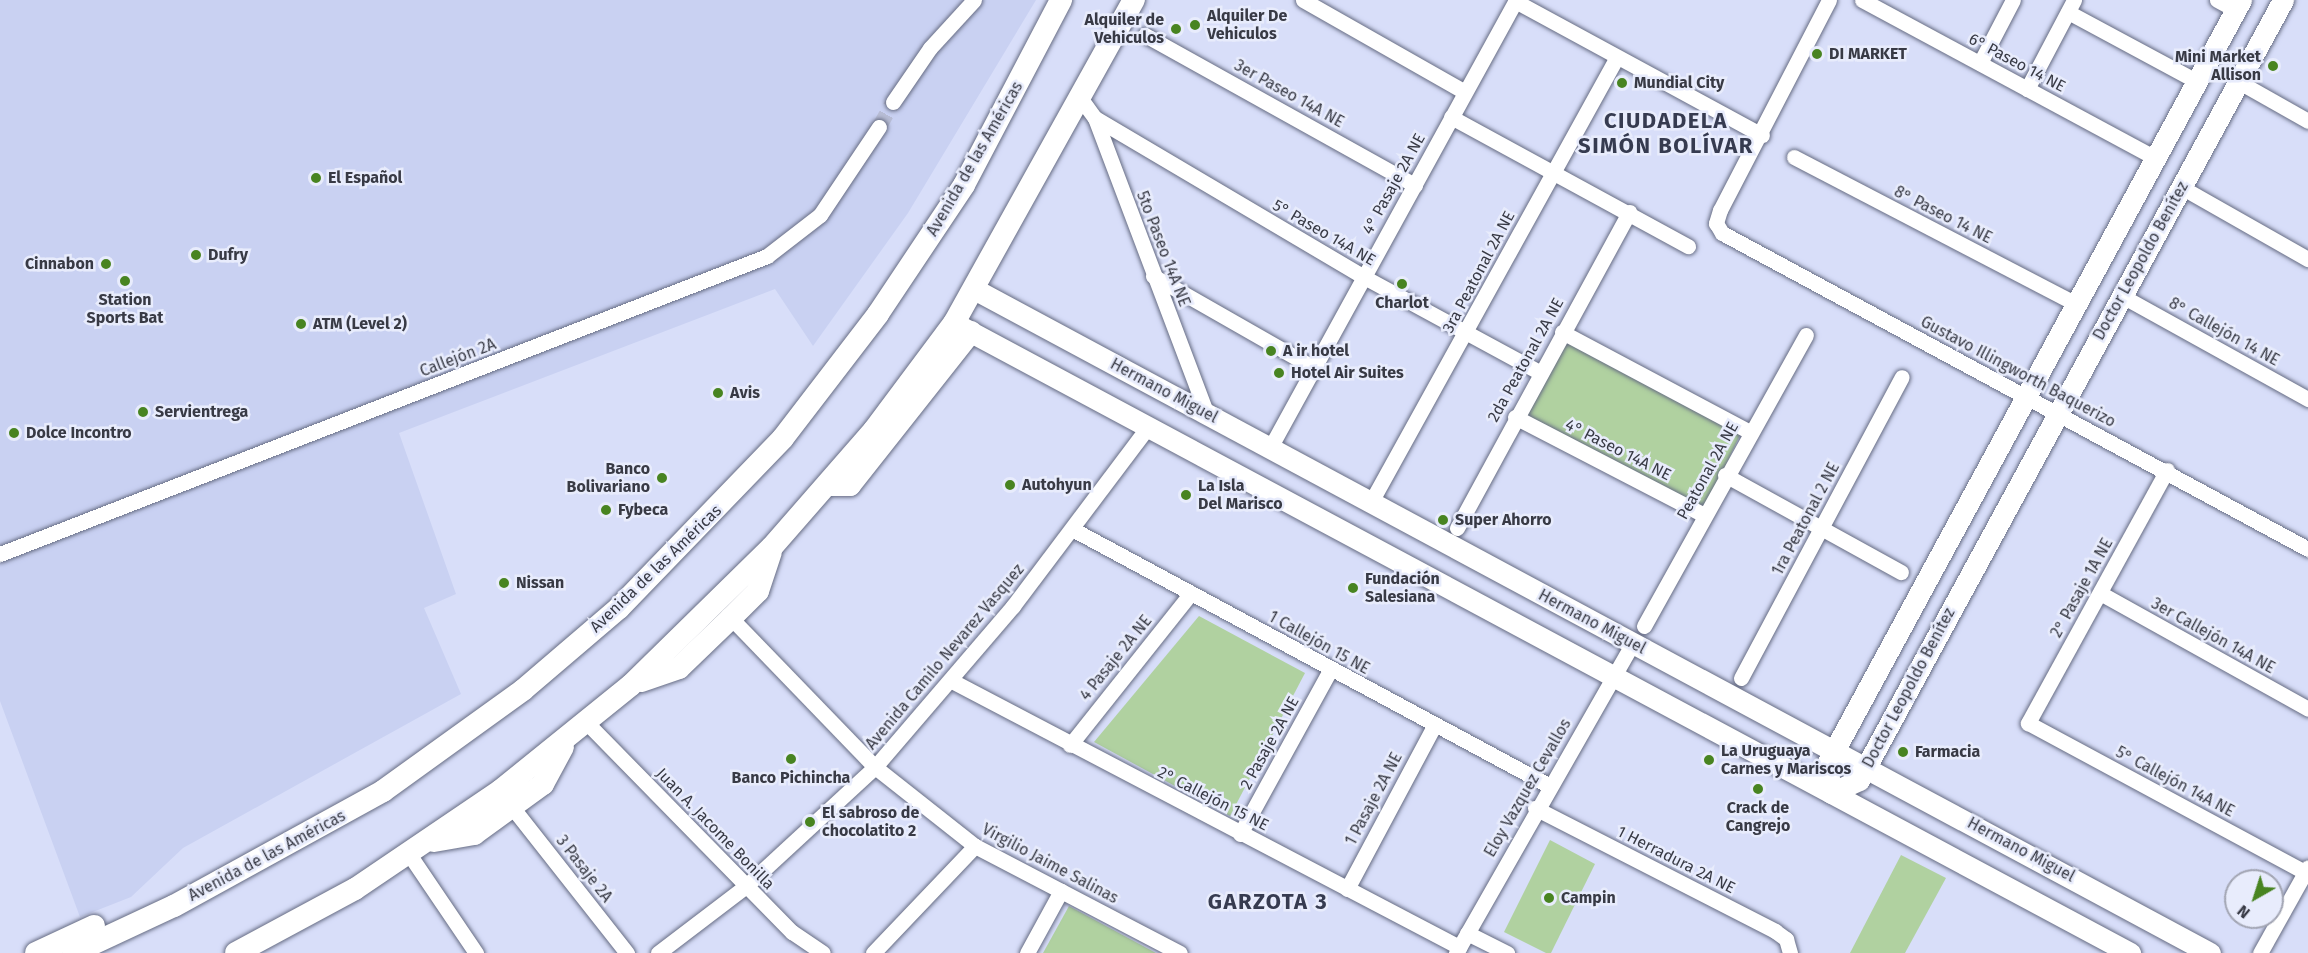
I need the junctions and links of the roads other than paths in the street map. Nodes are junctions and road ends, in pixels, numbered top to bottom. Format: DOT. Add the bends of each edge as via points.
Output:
graph roads {
  1 [pos="974,0"];
  2 [pos="1061,0"];
  3 [pos="1134,0"];
  4 [pos="1303,0"];
  5 [pos="1829,0"];
  6 [pos="1862,0"];
  7 [pos="2013,0"];
  8 [pos="2283,0"];
  9 [pos="1515,1"];
  10 [pos="2232,3"];
  11 [pos="2071,6"];
  12 [pos="1145,35"];
  13 [pos="1617,57"];
  14 [pos="1980,63"];
  15 [pos="2239,81"];
  16 [pos="2198,82"];
  17 [pos="2027,89"];
  18 [pos="1465,92"];
  19 [pos="1081,99"];
  20 [pos="894,102"];
  21 [pos="1451,117"];
  22 [pos="1095,118"];
  23 [pos="2308,121"];
  24 [pos="879,127"];
  25 [pos="1762,135"];
  26 [pos="1794,157"];
  27 [pos="2156,158"];
  28 [pos="1553,171"];
  29 [pos="1415,184"];
  30 [pos="2181,187"];
  31 [pos="1629,212"];
  32 [pos="1688,246"];
  33 [pos="2308,259"];
  34 [pos="1153,276"];
  35 [pos="1364,277"];
  36 [pos="974,289"];
  37 [pos="2122,296"];
  38 [pos="2076,304"];
  39 [pos="962,327"];
  40 [pos="1562,332"];
  41 [pos="1468,333"];
  42 [pos="1806,335"];
  43 [pos="1314,368"];
  44 [pos="1539,372"];
  45 [pos="1902,377"];
  46 [pos="2026,396"];
  47 [pos="2308,399"];
  48 [pos="1207,414"];
  49 [pos="2058,414"];
  50 [pos="1515,417"];
  51 [pos="1148,427"];
  52 [pos="1750,432"];
  53 [pos="1270,448"];
  54 [pos="2167,470"];
  55 [pos="1725,475"];
  56 [pos="1371,502"];
  57 [pos="1704,515"];
  58 [pos="1457,528"];
  59 [pos="1822,528"];
  60 [pos="1074,530"];
  61 [pos="772,547"];
  62 [pos="2308,549"];
  63 [pos="0,554"];
  64 [pos="1901,572"];
  65 [pos="1191,593"];
  66 [pos="2100,593"];
  67 [pos="731,618"];
  68 [pos="1638,634"];
  69 [pos="1330,670"];
  70 [pos="1614,677"];
  71 [pos="1741,678"];
  72 [pos="952,681"];
  73 [pos="631,685"];
  74 [pos="2308,709"];
  75 [pos="587,723"];
  76 [pos="2028,723"];
  77 [pos="1434,726"];
  78 [pos="568,737"];
  79 [pos="1070,745"];
  80 [pos="1834,750"];
  81 [pos="874,768"];
  82 [pos="1866,768"];
  83 [pos="1548,785"];
  84 [pos="1831,793"];
  85 [pos="512,807"];
  86 [pos="1535,808"];
  87 [pos="1240,834"];
  88 [pos="975,846"];
  89 [pos="418,848"];
  90 [pos="2306,869"];
  91 [pos="236,873"];
  92 [pos="746,886"];
  93 [pos="1347,889"];
  94 [pos="1061,891"];
  95 [pos="1467,933"];
  96 [pos="1457,950"];
  97 [pos="1175,952"];
  98 [pos="36,953"];
  99 [pos="73,953"];
  100 [pos="236,953"];
  101 [pos="476,953"];
  102 [pos="627,953"];
  103 [pos="658,953"];
  104 [pos="823,953"];
  105 [pos="873,953"];
  106 [pos="1027,953"];
  107 [pos="1507,953"];
  108 [pos="1790,953"];
  109 [pos="2130,953"];
  110 [pos="2210,953"];
  111 [pos="2260,953"];
  1 -- 20 [label="street" via="930,48"];
  2 -- 91 [label="main road, Avenida de las Américas" via="983,152 918,256 831,380 743,483 619,608 523,690 383,791"];
  3 -- 19 [label="main road"];
  4 -- 18 [label="street"];
  5 -- 25 [label="street"];
  6 -- 14 [label="street, 6° Paseo 14 NE"];
  7 -- 14 [label="street"];
  8 -- 15 [label="street, Doctor Leopoldo Benítez"];
  9 -- 13 [label="street"];
  9 -- 18 [label="street, 4° Pasaje 2A NE"];
  10 -- 16 [label="street"];
  11 -- 16 [label="street"];
  11 -- 17 [label="street"];
  12 -- 29 [label="street, 3er Paseo 14A NE"];
  13 -- 25 [label="street"];
  13 -- 28 [label="street, 3ra Peatonal 2A NE"];
  14 -- 17 [label="street, 6° Paseo 14 NE"];
  15 -- 23 [label="street"];
  15 -- 30 [label="street, Doctor Leopoldo Benítez"];
  16 -- 27 [label="street"];
  17 -- 27 [label="street, 6° Paseo 14 NE"];
  18 -- 21 [label="street, 4° Pasaje 2A NE"];
  19 -- 22 [label="street, 5to Paseo 14A NE"];
  19 -- 36 [label="main road"];
  21 -- 28 [label="street"];
  21 -- 29 [label="street, 4° Pasaje 2A NE"];
  22 -- 34 [label="street, 5to Paseo 14A NE"];
  22 -- 35 [label="street, 5° Paseo 14A NE"];
  24 -- 63 [label="street, Callejón 2A" via="837,194 806,229 767,256"];
  25 -- 46 [label="street, Gustavo Illingworth Baquerizo" via="1716,223 1734,242"];
  26 -- 38 [label="street, 8° Paseo 14 NE"];
  27 -- 38 [label="street"];
  28 -- 31 [label="street"];
  28 -- 41 [label="street, 3ra Peatonal 2A NE"];
  29 -- 35 [label="street, 4° Pasaje 2A NE"];
  30 -- 33 [label="street"];
  30 -- 37 [label="street, Doctor Leopoldo Benítez"];
  31 -- 32 [label="street"];
  31 -- 40 [label="street, 2da Peatonal 2A NE"];
  34 -- 43 [label="street"];
  34 -- 48 [label="street, 5to Paseo 14A NE"];
  35 -- 41 [label="street, 5° Paseo 14A NE"];
  35 -- 43 [label="street, 4° Pasaje 2A NE"];
  36 -- 39 [label="main road"];
  36 -- 48 [label="street, Hermano Miguel"];
  37 -- 47 [label="street, 8° Callejón 14 NE"];
  37 -- 49 [label="street, Doctor Leopoldo Benítez"];
  38 -- 46 [label="street"];
  39 -- 51 [label="street"];
  39 -- 61 [label="main road" via="850,485 829,485"];
  40 -- 44 [label="street, 2da Peatonal 2A NE"];
  40 -- 52 [label="street"];
  41 -- 44 [label="street, 5° Paseo 14A NE"];
  41 -- 56 [label="street, 3ra Peatonal 2A NE"];
  42 -- 52 [label="street, Peatonal 2A NE"];
  43 -- 53 [label="street, 4° Pasaje 2A NE"];
  44 -- 50 [label="street, 2da Peatonal 2A NE"];
  45 -- 59 [label="street, 1ra Peatonal 2 NE"];
  46 -- 49 [label="street, Gustavo Illingworth Baquerizo"];
  46 -- 80 [label="street"];
  48 -- 53 [label="street, Hermano Miguel"];
  49 -- 54 [label="street, Gustavo Illingworth Baquerizo"];
  49 -- 82 [label="street, Doctor Leopoldo Benítez"];
  50 -- 57 [label="street, 4° Paseo 14A NE"];
  50 -- 58 [label="street, 2da Peatonal 2A NE"];
  51 -- 60 [label="street, Avenida Camilo Nevarez Vasquez"];
  51 -- 70 [label="street"];
  52 -- 55 [label="street, Peatonal 2A NE"];
  53 -- 56 [label="street, Hermano Miguel"];
  54 -- 62 [label="street, Gustavo Illingworth Baquerizo"];
  54 -- 66 [label="street, 2° Pasaje 1A NE"];
  55 -- 57 [label="street, Peatonal 2A NE"];
  55 -- 59 [label="street"];
  56 -- 68 [label="street, Hermano Miguel"];
  57 -- 68 [label="street, Peatonal 2A NE"];
  59 -- 64 [label="street"];
  59 -- 71 [label="street, 1ra Peatonal 2 NE"];
  60 -- 65 [label="street, 1 Callejón 15 NE"];
  60 -- 72 [label="street, Avenida Camilo Nevarez Vasquez"];
  61 -- 67 [label="main road" via="758,591"];
  61 -- 73 [label="main road"];
  65 -- 69 [label="street, 1 Callejón 15 NE"];
  65 -- 79 [label="street, 4 Pasaje 2A NE"];
  66 -- 74 [label="street, 3er Callejón 14A NE"];
  66 -- 76 [label="street, 2° Pasaje 1A NE"];
  67 -- 73 [label="main road" via="679,668"];
  67 -- 81 [label="street, Virgilio Jaime Salinas"];
  68 -- 70 [label="street, Eloy Vazquez Cevallos"];
  68 -- 80 [label="street, Hermano Miguel"];
  69 -- 77 [label="street, 1 Callejón 15 NE"];
  69 -- 87 [label="street, 2 Pasaje 2A NE"];
  70 -- 83 [label="street, Eloy Vazquez Cevallos"];
  70 -- 84 [label="street"];
  72 -- 79 [label="street, 2° Callejón 15 NE"];
  72 -- 81 [label="street, Avenida Camilo Nevarez Vasquez"];
  73 -- 75 [label="main road"];
  75 -- 78 [label="main road"];
  75 -- 92 [label="street, Juan A. Jacome Bonilla"];
  76 -- 90 [label="street, 5° Callejón 14A NE"];
  77 -- 83 [label="street, 1 Callejón 15 NE"];
  77 -- 93 [label="street, 1 Pasaje 2A NE"];
  78 -- 85 [label="main road" via="543,784"];
  78 -- 89 [label="main road"];
  79 -- 87 [label="street, 2° Callejón 15 NE"];
  80 -- 82 [label="street, Hermano Miguel"];
  80 -- 84 [label="street" via="1827,764"];
  81 -- 88 [label="street, Virgilio Jaime Salinas"];
  81 -- 92 [label="street, Avenida Camilo Nevarez Vasquez"];
  82 -- 84 [label="street, Doctor Leopoldo Benítez" via="1859,780"];
  82 -- 110 [label="street, Hermano Miguel"];
  83 -- 86 [label="street, Eloy Vazquez Cevallos"];
  84 -- 109 [label="street"];
  85 -- 89 [label="main road" via="474,834"];
  85 -- 102 [label="street, 3 Pasaje 2A"];
  86 -- 95 [label="street, Eloy Vazquez Cevallos"];
  86 -- 108 [label="street, 1 Herradura 2A NE" via="1775,931 1786,939"];
  87 -- 93 [label="street, 2° Callejón 15 NE"];
  88 -- 94 [label="street, Virgilio Jaime Salinas"];
  88 -- 105 [label="street"];
  89 -- 100 [label="main road"];
  89 -- 101 [label="street"];
  90 -- 111 [label="street"];
  91 -- 98 [label="main road" via="172,892"];
  91 -- 99 [label="main road, Avenida de las Américas"];
  92 -- 103 [label="street, Avenida Camilo Nevarez Vasquez"];
  92 -- 104 [label="street, Juan A. Jacome Bonilla" via="792,932"];
  93 -- 96 [label="street, 2° Callejón 15 NE"];
  94 -- 97 [label="street, Virgilio Jaime Salinas"];
  94 -- 106 [label="street"];
  95 -- 96 [label="street, Eloy Vazquez Cevallos"];
  95 -- 107 [label="street"];
}
